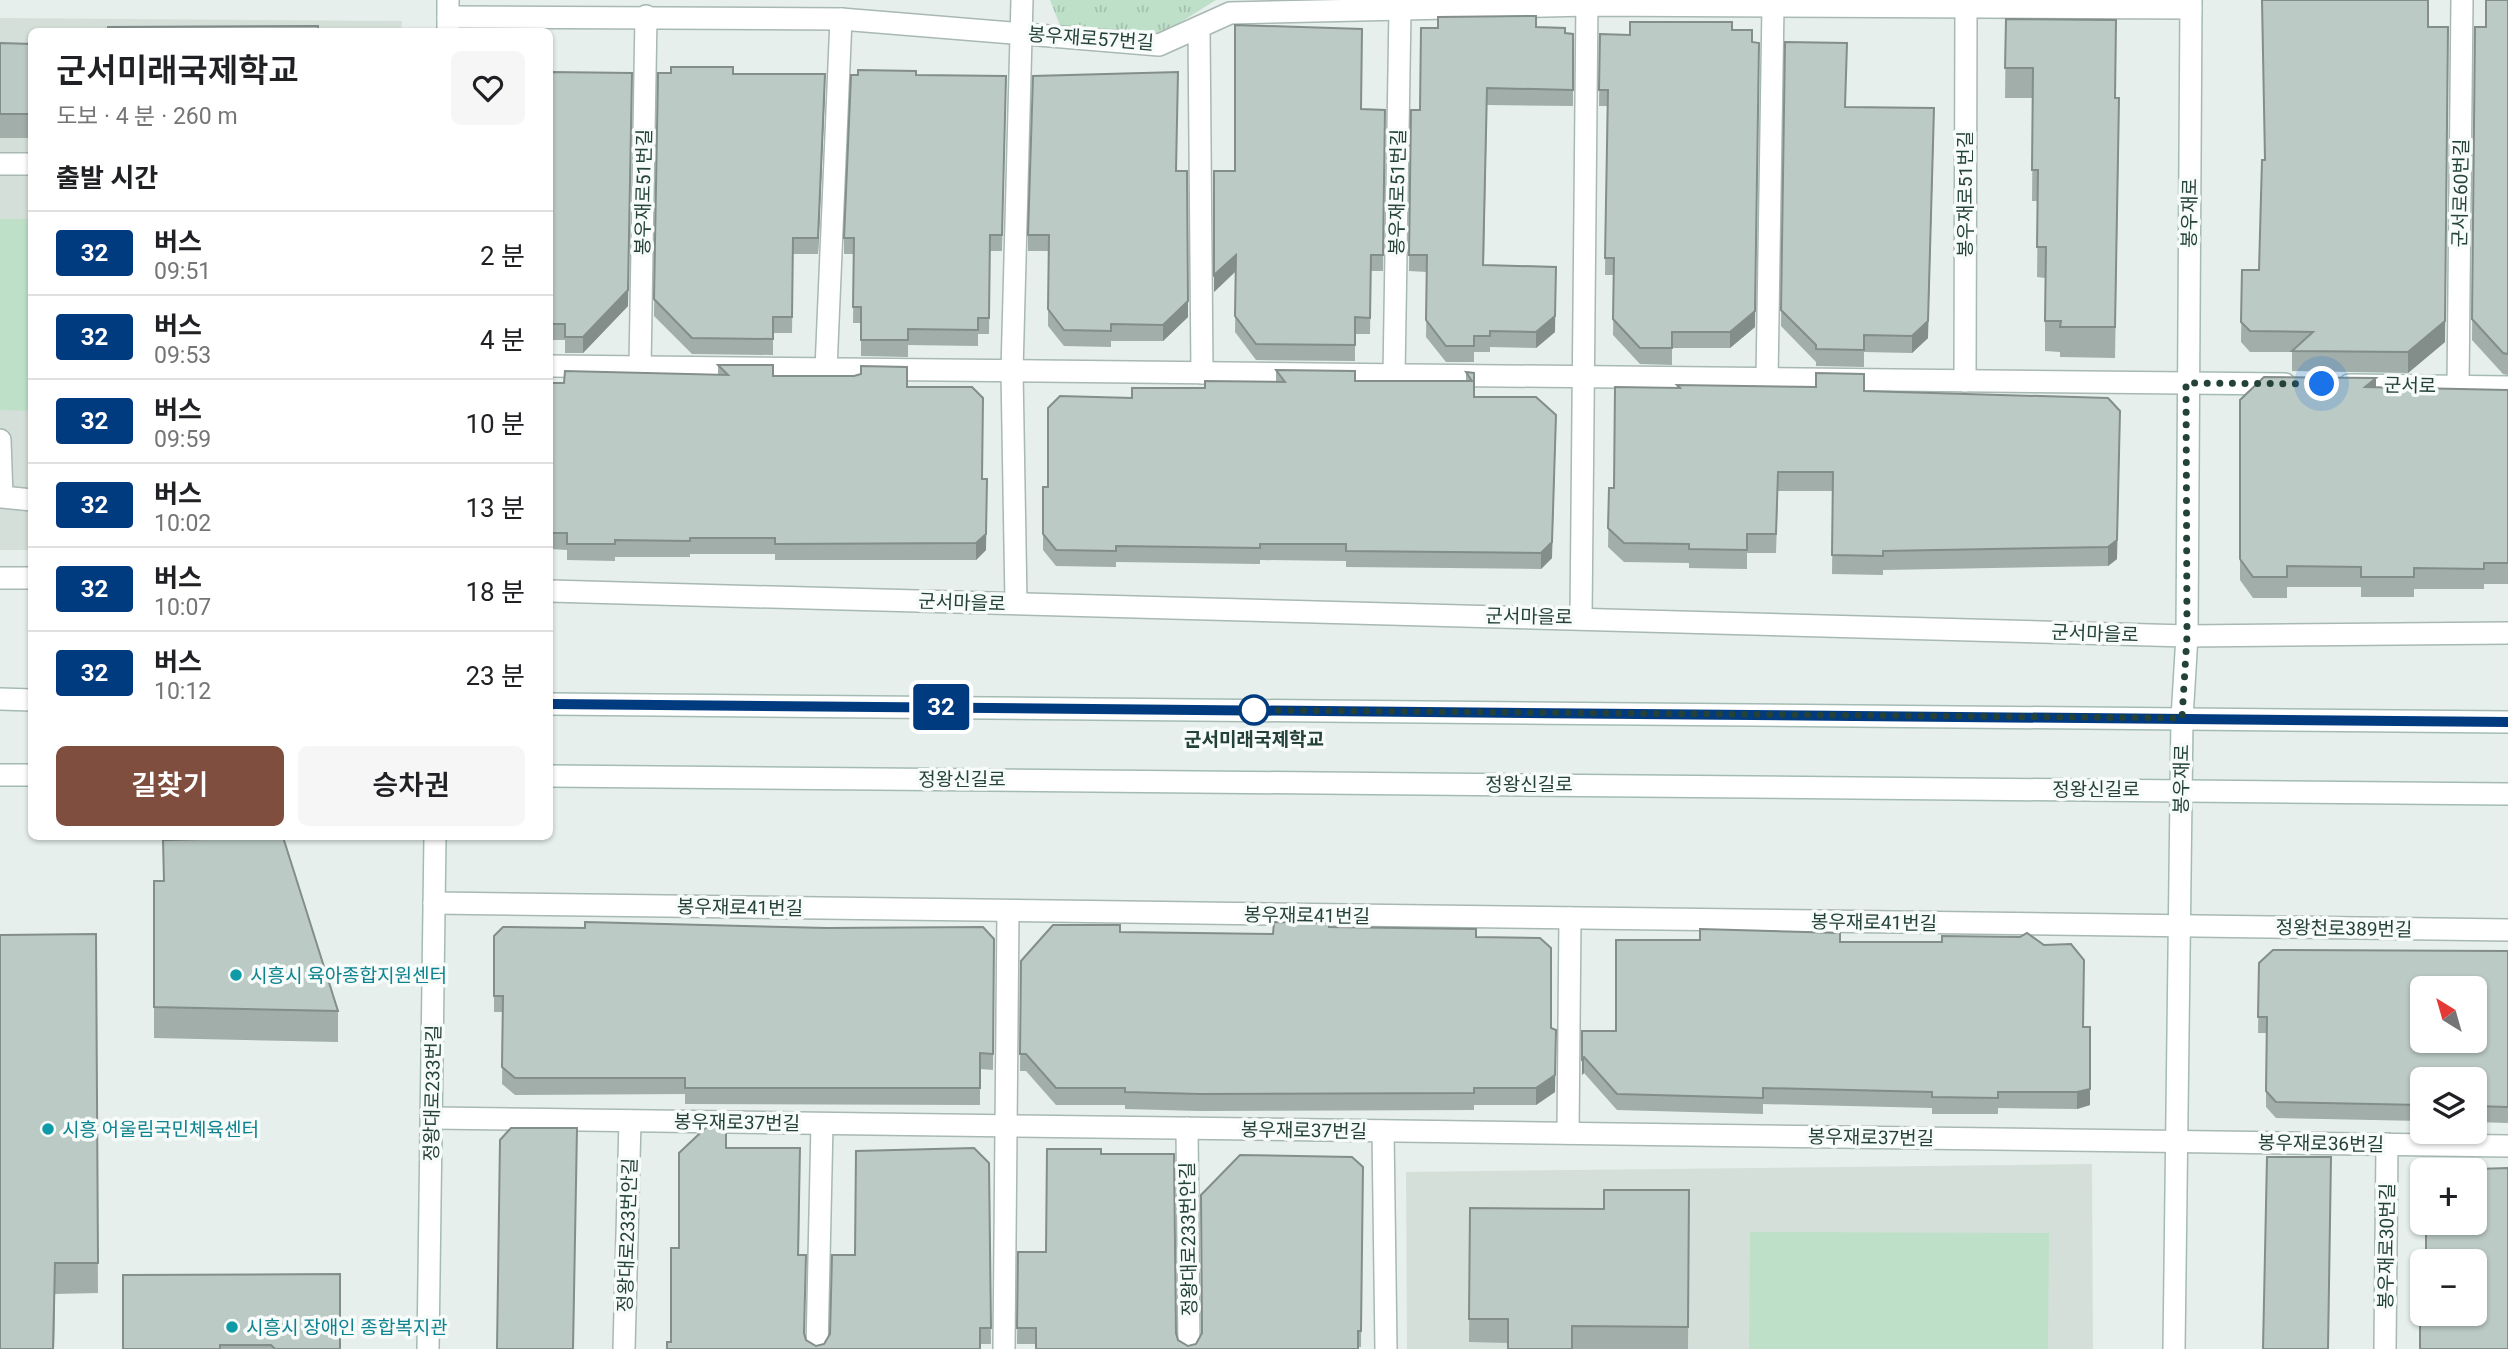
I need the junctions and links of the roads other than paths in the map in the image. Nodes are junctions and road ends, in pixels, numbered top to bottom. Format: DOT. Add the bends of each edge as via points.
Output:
graph roads {
  1 [pos="1022,0"];
  2 [pos="2462,0"];
  3 [pos="1587,2"];
  4 [pos="2191,4"];
  5 [pos="1773,6"];
  6 [pos="1966,7"];
  7 [pos="1400,9"];
  8 [pos="448,16"];
  9 [pos="646,16"];
  10 [pos="841,19"];
  11 [pos="1199,29"];
  12 [pos="1022,33"];
  13 [pos="0,164"];
  14 [pos="28,164"];
  15 [pos="553,366"];
  16 [pos="640,367"];
  17 [pos="826,369"];
  18 [pos="1012,371"];
  19 [pos="1202,373"];
  20 [pos="1394,375"];
  21 [pos="1583,377"];
  22 [pos="1768,379"];
  23 [pos="1965,381"];
  24 [pos="2186,383"];
  25 [pos="2458,386"];
  26 [pos="2508,387"];
  27 [pos="0,440"];
  28 [pos="28,500"];
  29 [pos="0,578"];
  30 [pos="28,578"];
  31 [pos="553,591"];
  32 [pos="1016,603"];
  33 [pos="1581,618"];
  34 [pos="2508,633"];
  35 [pos="2187,636"];
  36 [pos="0,699"];
  37 [pos="28,699"];
  38 [pos="553,704"];
  39 [pos="2182,718"];
  40 [pos="2508,722"];
  41 [pos="0,775"];
  42 [pos="28,775"];
  43 [pos="553,776"];
  44 [pos="2181,789"];
  45 [pos="2508,793"];
  46 [pos="435,840"];
  47 [pos="434,904"];
  48 [pos="1008,911"];
  49 [pos="1570,918"];
  50 [pos="2179,926"];
  51 [pos="2508,930"];
  52 [pos="432,1118"];
  53 [pos="630,1121"];
  54 [pos="822,1124"];
  55 [pos="1006,1126"];
  56 [pos="1187,1128"];
  57 [pos="1383,1131"];
  58 [pos="1568,1133"];
  59 [pos="2176,1141"];
  60 [pos="2387,1144"];
  61 [pos="2508,1146"];
  62 [pos="428,1349"];
  63 [pos="624,1349"];
  64 [pos="817,1349"];
  65 [pos="1004,1349"];
  66 [pos="1189,1349"];
  67 [pos="1386,1349"];
  68 [pos="2174,1349"];
  69 [pos="2385,1349"];
  1 -- 12 [label="street"];
  2 -- 25 [label="street, 군서로60번길"];
  3 -- 5 [label="street, 봉우재로57번길"];
  3 -- 7 [label="street, 봉우재로57번길"];
  3 -- 21 [label="street"];
  4 -- 6 [label="street, 봉우재로57번길"];
  4 -- 24 [label="street, 봉우재로"];
  5 -- 6 [label="street, 봉우재로57번길"];
  5 -- 22 [label="street"];
  6 -- 23 [label="street, 봉우재로51번길"];
  7 -- 11 [label="street, 봉우재로57번길" via="1230,13"];
  7 -- 20 [label="street, 봉우재로51번길"];
  8 -- 9 [label="street, 봉우재로57번길"];
  9 -- 10 [label="street, 봉우재로57번길"];
  9 -- 16 [label="street, 봉우재로51번길"];
  10 -- 12 [label="street, 봉우재로57번길"];
  10 -- 17 [label="street"];
  11 -- 12 [label="street, 봉우재로57번길" via="1159,45"];
  11 -- 19 [label="street"];
  12 -- 18 [label="street"];
  13 -- 14 [label="street"];
  15 -- 16 [label="street"];
  16 -- 17 [label="street"];
  17 -- 18 [label="street"];
  18 -- 19 [label="street"];
  18 -- 32 [label="street"];
  19 -- 20 [label="street"];
  20 -- 21 [label="street"];
  21 -- 22 [label="street"];
  21 -- 33 [label="street"];
  22 -- 23 [label="street"];
  23 -- 24 [label="street"];
  24 -- 25 [label="street, 군서로"];
  24 -- 35 [label="street, 봉우재로"];
  25 -- 26 [label="street, 군서로"];
  27 -- 28 [label="street" via="2,497"];
  29 -- 30 [label="street"];
  31 -- 32 [label="street, 군서마을로"];
  32 -- 33 [label="street, 군서마을로"];
  33 -- 35 [label="street, 군서마을로"];
  34 -- 35 [label="street, 군서마을로"];
  35 -- 39 [label="street, 봉우재로"];
  36 -- 37 [label="street"];
  38 -- 39 [label="street"];
  39 -- 40 [label="street"];
  39 -- 44 [label="street, 봉우재로"];
  41 -- 42 [label="street"];
  43 -- 44 [label="street, 정왕신길로"];
  44 -- 45 [label="street, 정왕신길로"];
  44 -- 50 [label="street, 봉우재로"];
  46 -- 47 [label="street, 정왕대로233번길"];
  47 -- 48 [label="street, 봉우재로41번길"];
  47 -- 52 [label="street, 정왕대로233번길"];
  48 -- 49 [label="street, 봉우재로41번길"];
  48 -- 55 [label="street"];
  49 -- 50 [label="street, 봉우재로41번길"];
  49 -- 58 [label="street"];
  50 -- 51 [label="street, 정왕천로389번길"];
  50 -- 59 [label="street, 봉우재로"];
  52 -- 53 [label="street, 봉우재로37번길"];
  52 -- 62 [label="street, 정왕대로233번길"];
  53 -- 54 [label="street, 봉우재로37번길"];
  53 -- 63 [label="street, 정왕대로233번안길"];
  54 -- 55 [label="street, 봉우재로37번길"];
  54 -- 64 [label="street"];
  55 -- 56 [label="street, 봉우재로37번길"];
  55 -- 65 [label="street"];
  56 -- 57 [label="street, 봉우재로37번길"];
  56 -- 66 [label="street, 정왕대로233번안길"];
  57 -- 58 [label="street, 봉우재로37번길"];
  57 -- 67 [label="street"];
  58 -- 59 [label="street, 봉우재로37번길"];
  59 -- 60 [label="street, 봉우재로36번길"];
  59 -- 68 [label="street, 봉우재로"];
  60 -- 61 [label="street, 봉우재로36번길"];
  60 -- 69 [label="street, 봉우재로30번길"];
}
